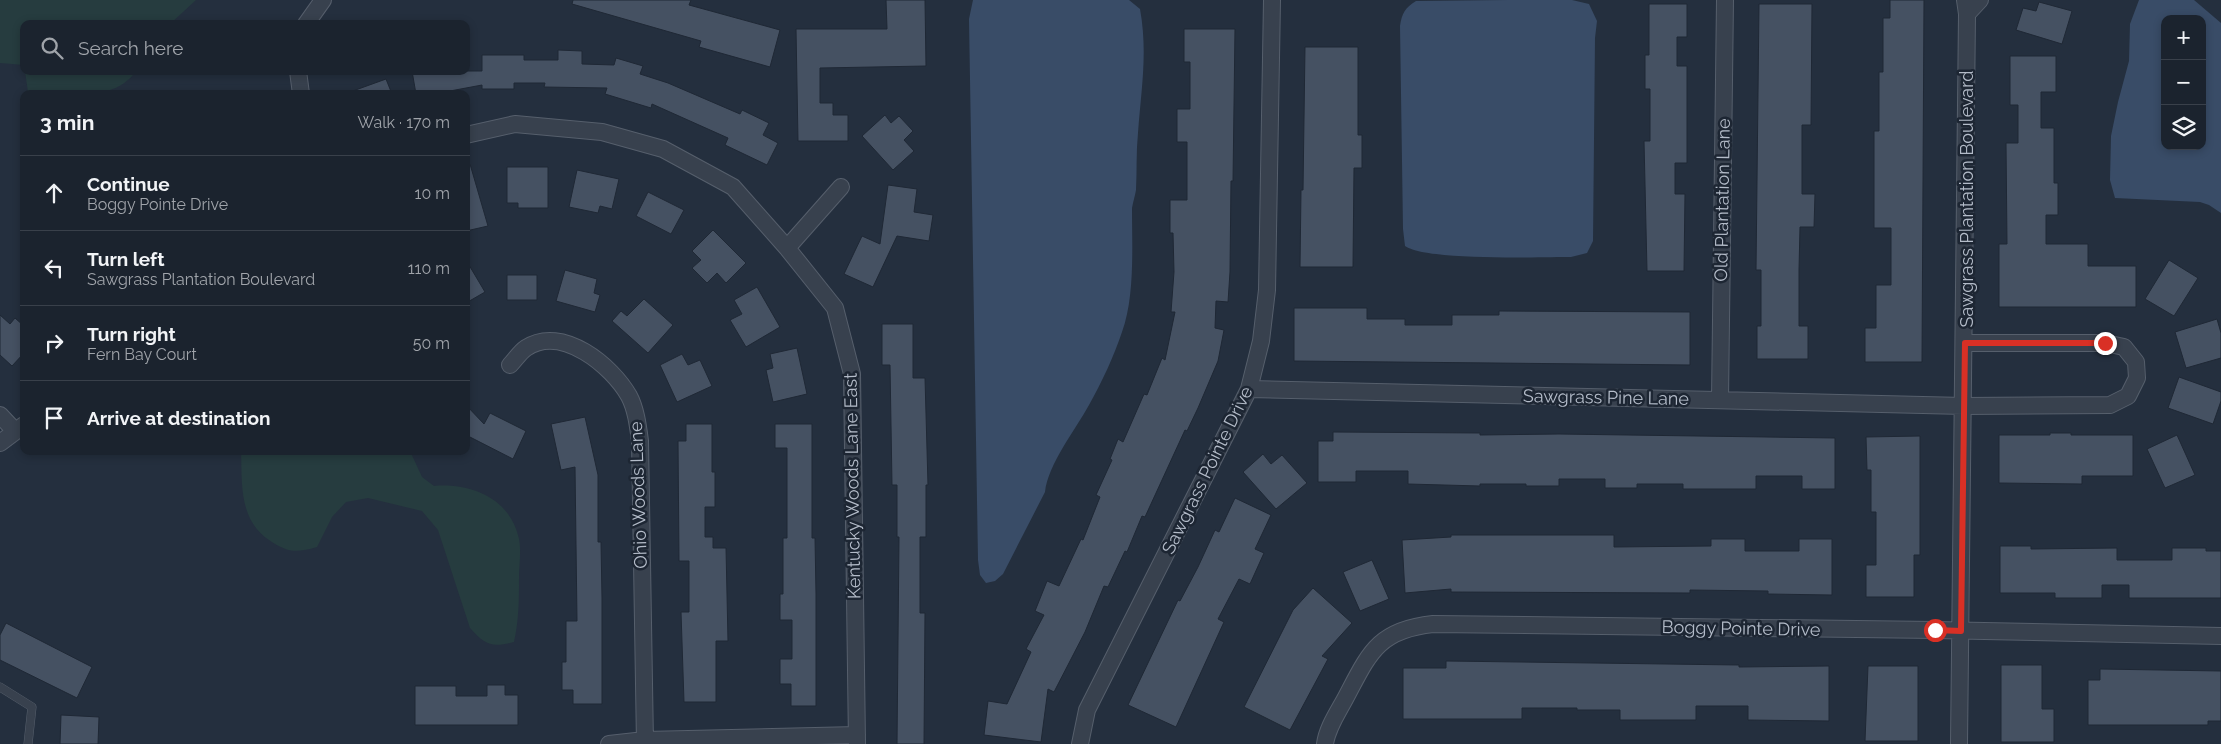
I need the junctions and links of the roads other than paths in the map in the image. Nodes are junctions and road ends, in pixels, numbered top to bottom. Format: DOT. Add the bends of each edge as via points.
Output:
graph roads {
  1 [pos="322,0"];
  2 [pos="1272,0"];
  3 [pos="1725,0"];
  4 [pos="1980,0"];
  5 [pos="1966,7"];
  6 [pos="309,20"];
  7 [pos="299,75"];
  8 [pos="300,90"];
  9 [pos="470,134"];
  10 [pos="842,187"];
  11 [pos="787,248"];
  12 [pos="1965,343"];
  13 [pos="510,365"];
  14 [pos="1249,389"];
  15 [pos="1720,400"];
  16 [pos="1964,406"];
  17 [pos="0,415"];
  18 [pos="19,428"];
  19 [pos="0,443"];
  20 [pos="1961,631"];
  21 [pos="2221,636"];
  22 [pos="0,687"];
  23 [pos="857,740"];
  24 [pos="645,742"];
  25 [pos="28,744"];
  26 [pos="609,744"];
  27 [pos="1080,744"];
  28 [pos="1325,744"];
  29 [pos="1959,744"];
  1 -- 6 [label="street"];
  2 -- 14 [label="street, Sawgrass Pointe Drive" via="1267,290 1261,340"];
  3 -- 15 [label="street, Old Plantation Lane"];
  4 -- 5 [label="street, Sawgrass Plantation Boulevard"];
  5 -- 12 [label="street, Sawgrass Plantation Boulevard"];
  7 -- 8 [label="street"];
  9 -- 11 [label="street, Kentucky Woods Lane East" via="515,124 602,132 663,149 733,187"];
  10 -- 11 [label="street"];
  11 -- 23 [label="street, Kentucky Woods Lane East" via="835,308 852,374"];
  12 -- 16 [label="street, Sawgrass Plantation Boulevard"];
  12 -- 16 [label="street, Sawgrass Pine Lane" via="2105,343 2124,347 2136,362 2137,378 2128,396 2110,405"];
  13 -- 24 [label="street, Ohio Woods Lane" via="526,348 546,342 566,344 604,364 630,397 640,441"];
  14 -- 15 [label="street, Sawgrass Pine Lane"];
  14 -- 27 [label="street, Sawgrass Pointe Drive" via="1087,710"];
  15 -- 16 [label="street, Sawgrass Pine Lane"];
  16 -- 20 [label="street, Sawgrass Plantation Boulevard"];
  17 -- 18 [label="street"];
  18 -- 19 [label="street"];
  20 -- 21 [label="street, Boggy Pointe Drive"];
  20 -- 28 [label="street, Boggy Pointe Drive" via="1433,624 1411,627 1382,642 1368,656 1334,719"];
  20 -- 29 [label="street, Sawgrass Plantation Boulevard"];
  22 -- 25 [label="lane" via="32,707"];
  23 -- 24 [label="street"];
  24 -- 26 [label="street"];
}
